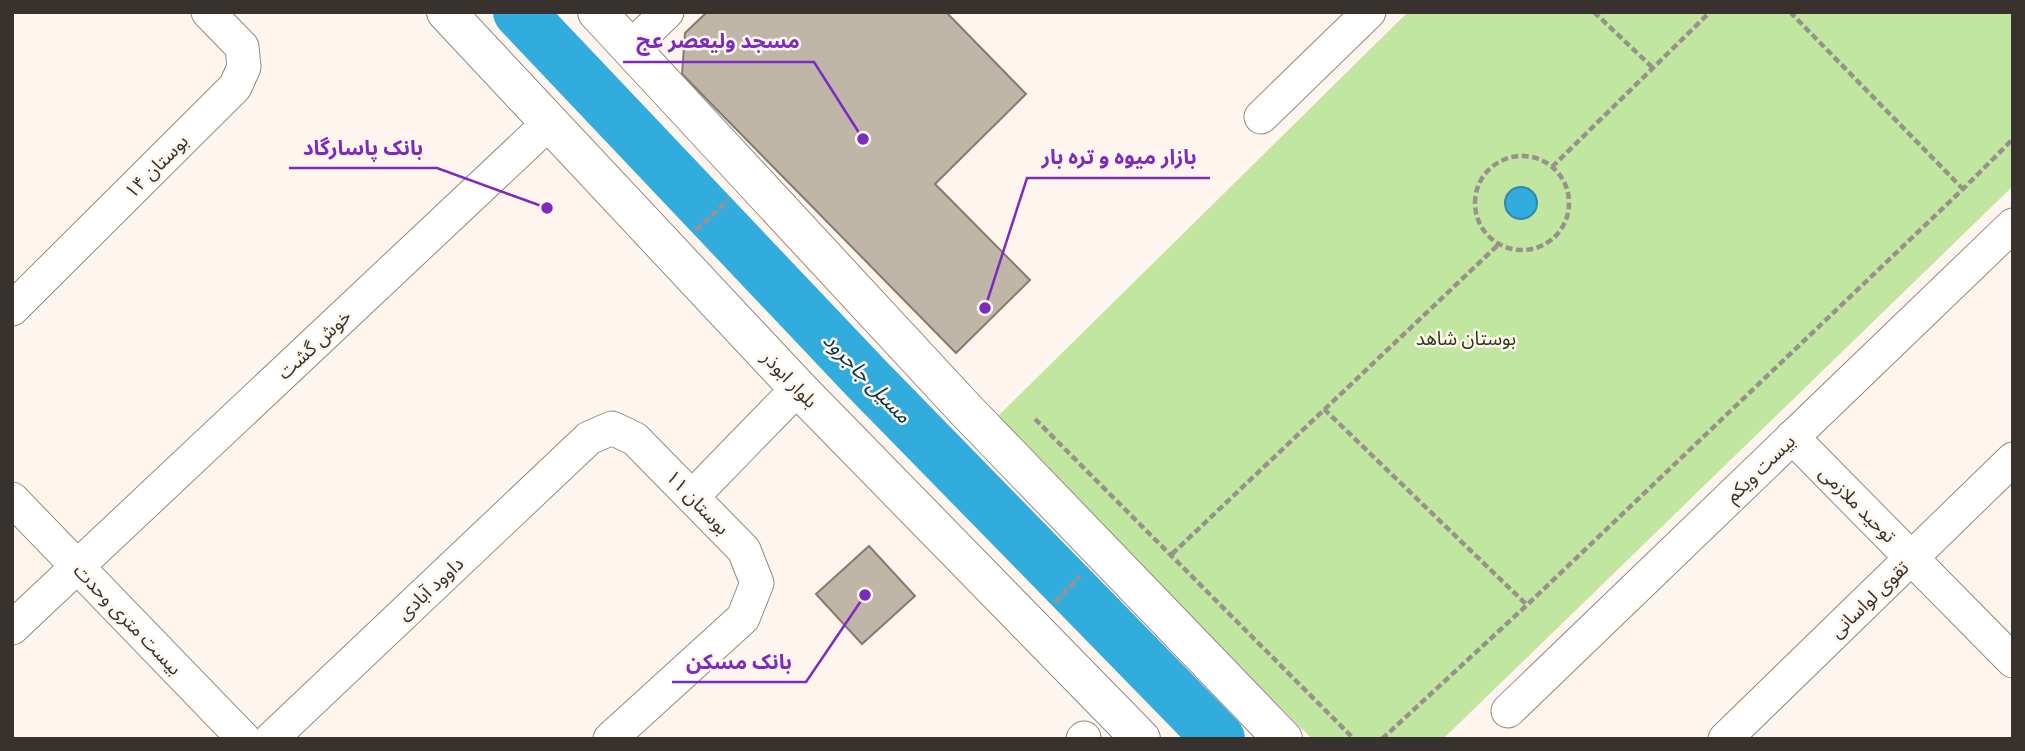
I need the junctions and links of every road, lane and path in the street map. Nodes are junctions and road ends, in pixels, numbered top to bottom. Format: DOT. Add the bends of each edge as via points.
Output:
graph roads {
  1 [pos="208,12"];
  2 [pos="446,12"];
  3 [pos="597,12"];
  4 [pos="667,12"];
  5 [pos="1369,12"];
  6 [pos="1594,12"];
  7 [pos="1710,12"];
  8 [pos="1790,12"];
  9 [pos="631,47"];
  10 [pos="1653,68"];
  11 [pos="1261,117"];
  12 [pos="550,122"];
  13 [pos="2013,139"];
  14 [pos="1552,167"];
  15 [pos="1963,189"];
  16 [pos="729,199"];
  17 [pos="2013,225"];
  18 [pos="686,242"];
  19 [pos="1499,244"];
  20 [pos="12,309"];
  21 [pos="798,388"];
  22 [pos="1324,409"];
  23 [pos="1035,419"];
  24 [pos="1792,437"];
  25 [pos="589,438"];
  26 [pos="2013,459"];
  27 [pos="693,496"];
  28 [pos="12,499"];
  29 [pos="1172,554"];
  30 [pos="1911,558"];
  31 [pos="78,567"];
  32 [pos="1086,570"];
  33 [pos="1527,606"];
  34 [pos="1050,608"];
  35 [pos="12,628"];
  36 [pos="2013,661"];
  37 [pos="1508,711"];
  38 [pos="244,739"];
  39 [pos="271,739"];
  40 [pos="610,739"];
  41 [pos="1141,739"];
  42 [pos="1283,739"];
  43 [pos="1354,739"];
  44 [pos="1382,739"];
  45 [pos="1725,739"];
  1 -- 20 [label="street, بوستان ۱۴" via="242,47 244,67 235,87"];
  2 -- 12 [label="main road, بلوار ابوذر"];
  3 -- 9 [label="main road"];
  4 -- 9 [label="street"];
  5 -- 11 [label="street"];
  6 -- 10 [label="path"];
  7 -- 10 [label="path"];
  8 -- 15 [label="path"];
  9 -- 42 [label="main road" via="964,408"];
  10 -- 14 [label="path"];
  12 -- 18 [label="main road, بلوار ابوذر"];
  12 -- 31 [label="street, خوش گشت"];
  13 -- 15 [label="path"];
  14 -- 19 [label="path" via="1568,193 1564,224 1549,241 1528,250"];
  14 -- 19 [label="path" via="1538,159 1507,158 1483,177 1475,207 1479,222"];
  15 -- 33 [label="path"];
  16 -- 18 [label="path"];
  17 -- 24 [label="street, بیست ویکم"];
  18 -- 21 [label="main road, بلوار ابوذر"];
  19 -- 22 [label="path"];
  21 -- 27 [label="street"];
  21 -- 41 [label="main road, بلوار ابوذر"];
  22 -- 29 [label="path"];
  22 -- 33 [label="path"];
  23 -- 29 [label="path"];
  24 -- 30 [label="street, توحید ملازمی"];
  24 -- 37 [label="street, بیست ویکم"];
  25 -- 27 [label="street, بوستان ۱۱" via="612,428 635,439"];
  25 -- 39 [label="street, داوود آبادی"];
  26 -- 30 [label="street, تقوی لواسانی"];
  27 -- 40 [label="street, بوستان ۱۱" via="744,550 757,583 743,618"];
  28 -- 31 [label="street, بیست متری وحدت"];
  29 -- 43 [label="path"];
  30 -- 36 [label="street, توحید ملازمی"];
  30 -- 45 [label="street, تقوی لواسانی"];
  31 -- 35 [label="street, خوش گشت"];
  31 -- 38 [label="street, بیست متری وحدت"];
  32 -- 34 [label="path"];
  33 -- 44 [label="path"];
}
